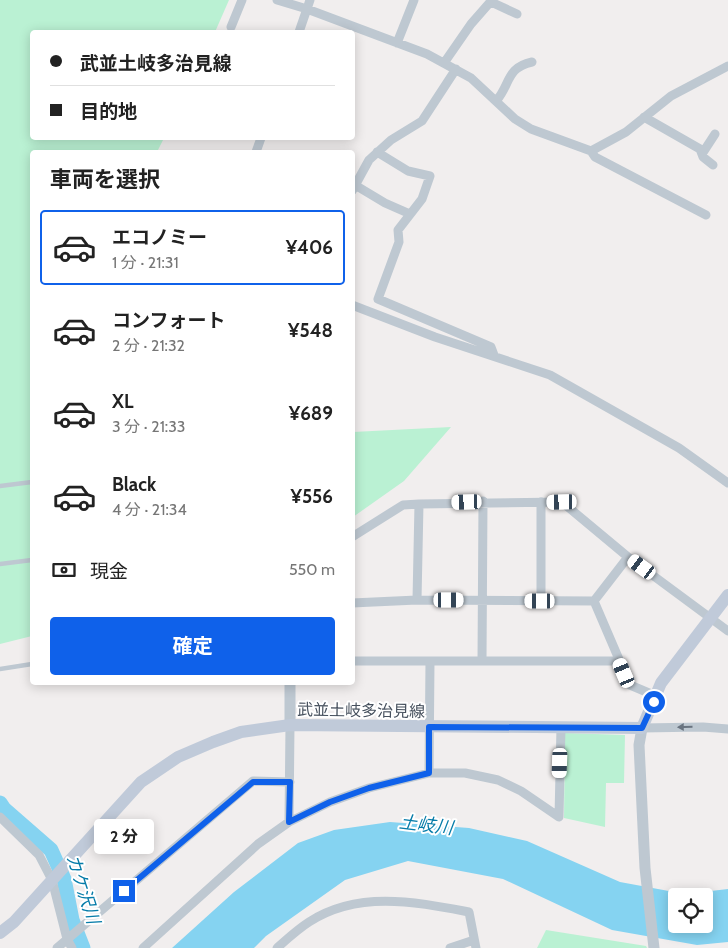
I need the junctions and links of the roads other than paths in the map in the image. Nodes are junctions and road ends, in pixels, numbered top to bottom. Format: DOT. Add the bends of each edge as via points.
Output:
graph roads {
  1 [pos="242,0"];
  2 [pos="277,0"];
  3 [pos="414,0"];
  4 [pos="491,1"];
  5 [pos="309,4"];
  6 [pos="517,14"];
  7 [pos="231,27"];
  8 [pos="300,30"];
  9 [pos="352,30"];
  10 [pos="355,31"];
  11 [pos="397,43"];
  12 [pos="532,62"];
  13 [pos="444,63"];
  14 [pos="728,66"];
  15 [pos="456,70"];
  16 [pos="497,100"];
  17 [pos="644,117"];
  18 [pos="715,134"];
  19 [pos="377,152"];
  20 [pos="591,152"];
  21 [pos="702,154"];
  22 [pos="713,165"];
  23 [pos="355,186"];
  24 [pos="355,188"];
  25 [pos="410,214"];
  26 [pos="706,215"];
  27 [pos="355,306"];
  28 [pos="494,355"];
  29 [pos="30,482"];
  30 [pos="728,483"];
  31 [pos="0,486"];
  32 [pos="483,501"];
  33 [pos="541,502"];
  34 [pos="419,504"];
  35 [pos="355,535"];
  36 [pos="628,557"];
  37 [pos="30,560"];
  38 [pos="0,564"];
  39 [pos="728,596"];
  40 [pos="417,600"];
  41 [pos="482,600"];
  42 [pos="540,601"];
  43 [pos="594,601"];
  44 [pos="355,603"];
  45 [pos="711,618"];
  46 [pos="728,630"];
  47 [pos="355,661"];
  48 [pos="430,661"];
  49 [pos="482,661"];
  50 [pos="619,661"];
  51 [pos="30,664"];
  52 [pos="0,670"];
  53 [pos="290,685"];
  54 [pos="656,696"];
  55 [pos="290,725"];
  56 [pos="429,727"];
  57 [pos="561,727"];
  58 [pos="642,728"];
  59 [pos="728,729"];
  60 [pos="429,773"];
  61 [pos="290,782"];
  62 [pos="0,817"];
  63 [pos="289,822"];
  64 [pos="52,880"];
  65 [pos="0,934"];
  66 [pos="67,940"];
  67 [pos="475,944"];
  68 [pos="57,948"];
  69 [pos="72,948"];
  70 [pos="143,948"];
  71 [pos="277,948"];
  72 [pos="450,948"];
  73 [pos="654,948"];
  1 -- 7 [label="street"];
  2 -- 5 [label="street"];
  3 -- 11 [label="street"];
  4 -- 6 [label="street"];
  4 -- 13 [label="street"];
  5 -- 8 [label="street"];
  5 -- 9 [label="street"];
  10 -- 11 [label="street"];
  11 -- 13 [label="street"];
  12 -- 16 [label="street" via="512,71"];
  13 -- 15 [label="street"];
  14 -- 17 [label="street" via="671,96"];
  15 -- 16 [label="street"];
  15 -- 19 [label="street" via="422,120"];
  16 -- 20 [label="street" via="531,129"];
  17 -- 20 [label="street" via="626,132"];
  17 -- 21 [label="street" via="700,149"];
  18 -- 21 [label="street"];
  19 -- 23 [label="street" via="364,166"];
  19 -- 25 [label="street" via="408,171 430,176 425,195"];
  20 -- 26 [label="street"];
  21 -- 22 [label="street"];
  24 -- 25 [label="street"];
  25 -- 28 [label="street" via="398,230 400,242 378,300 491,347"];
  27 -- 28 [label="street" via="435,337"];
  28 -- 30 [label="street" via="550,375 609,407 679,448"];
  29 -- 31 [label="lane"];
  32 -- 33 [label="street"];
  32 -- 34 [label="street"];
  32 -- 41 [label="street"];
  33 -- 36 [label="street" via="562,502"];
  33 -- 42 [label="street"];
  34 -- 35 [label="street" via="403,505"];
  34 -- 40 [label="street"];
  36 -- 43 [label="street"];
  36 -- 45 [label="street"];
  37 -- 38 [label="lane"];
  39 -- 45 [label="main road"];
  40 -- 41 [label="street"];
  40 -- 44 [label="street"];
  41 -- 42 [label="street"];
  41 -- 49 [label="street"];
  42 -- 43 [label="street"];
  43 -- 50 [label="street"];
  45 -- 46 [label="street"];
  45 -- 54 [label="main road" via="661,683"];
  47 -- 48 [label="street"];
  48 -- 49 [label="street"];
  48 -- 56 [label="street"];
  49 -- 50 [label="street"];
  50 -- 54 [label="street" via="630,685"];
  51 -- 52 [label="lane"];
  53 -- 55 [label="street"];
  54 -- 58 [label="main road"];
  55 -- 56 [label="main road, 武並土岐多治見線"];
  55 -- 61 [label="street"];
  55 -- 64 [label="main road, 武並土岐多治見線" via="241,732 178,757 142,782"];
  56 -- 57 [label="main road, 武並土岐多治見線"];
  56 -- 60 [label="street"];
  57 -- 58 [label="main road, 武並土岐多治見線"];
  57 -- 60 [label="street" via="559,817 522,791 498,780 464,773"];
  59 -- 58 [label="street, one-way"];
  58 -- 73 [label="street" via="639,745 645,868"];
  60 -- 63 [label="street" via="369,788"];
  61 -- 63 [label="street"];
  61 -- 66 [label="street" via="253,782"];
  62 -- 64 [label="street" via="39,855"];
  63 -- 70 [label="street" via="258,844"];
  64 -- 65 [label="main road, 武並土岐多治見線"];
  64 -- 66 [label="street"];
  66 -- 68 [label="street"];
  66 -- 69 [label="street"];
  67 -- 71 [label="street" via="469,912 418,902 373,900 340,907 310,922"];
  67 -- 72 [label="street"];
}
